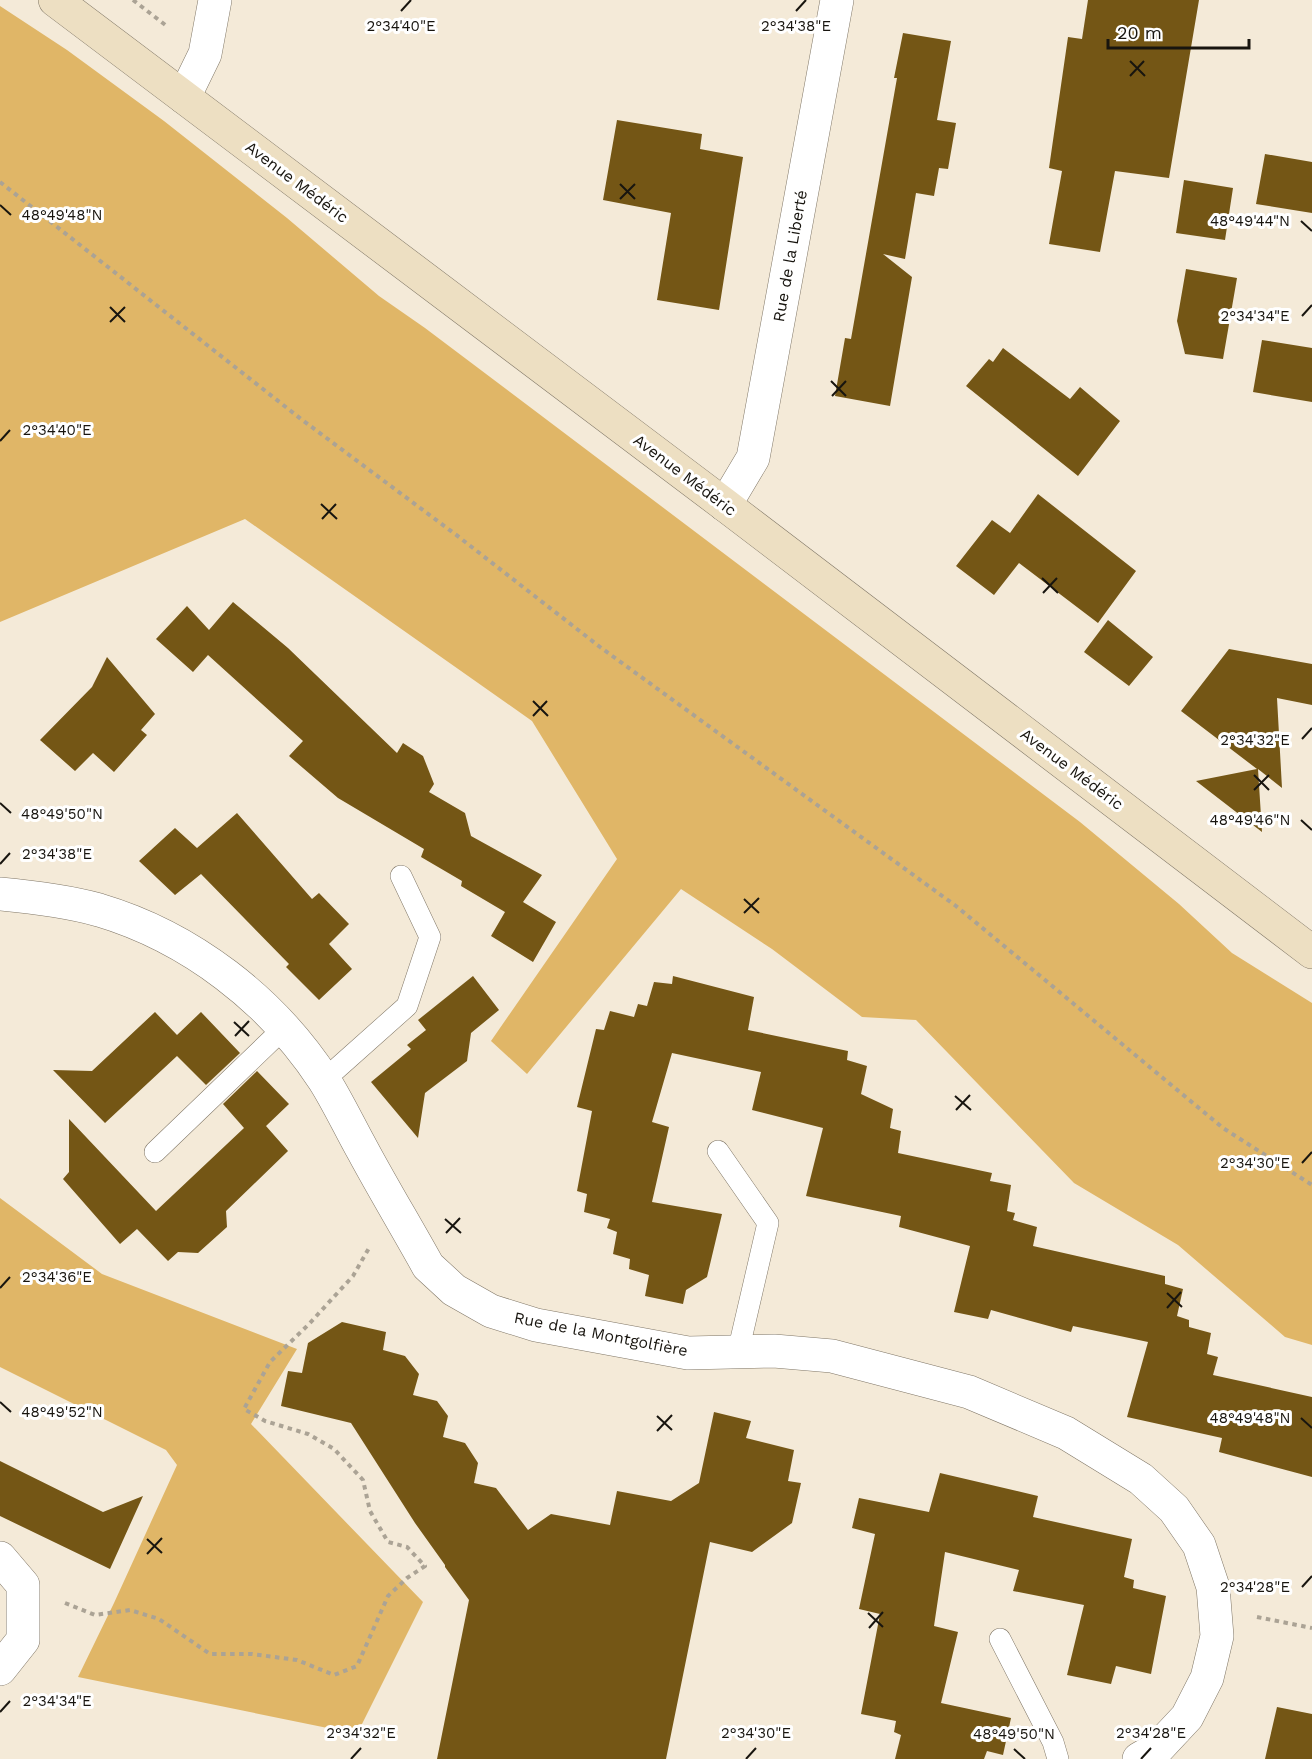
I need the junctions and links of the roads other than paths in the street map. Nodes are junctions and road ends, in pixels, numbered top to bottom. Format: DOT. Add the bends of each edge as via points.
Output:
graph roads {
  1 [pos="55,0"];
  2 [pos="216,0"];
  3 [pos="837,0"];
  4 [pos="184,97"];
  5 [pos="725,505"];
  6 [pos="401,876"];
  7 [pos="0,894"];
  8 [pos="1312,952"];
  9 [pos="283,1029"];
  10 [pos="324,1080"];
  11 [pos="718,1151"];
  12 [pos="155,1152"];
  13 [pos="738,1352"];
  14 [pos="0,1558"];
  15 [pos="1000,1639"];
  16 [pos="0,1669"];
  17 [pos="1058,1759"];
  18 [pos="1139,1759"];
  1 -- 4 [label="main road, Avenue Médéric"];
  2 -- 4 [label="street" via="205,54"];
  3 -- 5 [label="street, Rue de la Liberté" via="753,458"];
  4 -- 5 [label="main road, Avenue Médéric"];
  5 -- 8 [label="main road, Avenue Médéric"];
  6 -- 10 [label="lane" via="430,937 407,1006"];
  7 -- 9 [label="street, Rue de la Montgolfière" via="46,898 99,910 154,931 209,962 265,1008"];
  9 -- 10 [label="street, Rue de la Montgolfière"];
  9 -- 12 [label="lane"];
  10 -- 13 [label="street, Rue de la Montgolfière" via="428,1266 454,1290 491,1311 536,1325 688,1353"];
  11 -- 13 [label="lane" via="768,1223"];
  13 -- 18 [label="street, Rue de la Montgolfière" via="832,1356 969,1392 1066,1433 1140,1479 1174,1509 1198,1545 1213,1587 1217,1636 1208,1678 1187,1717 1158,1748"];
  14 -- 16 [label="street" via="23,1585 23,1640"];
  15 -- 17 [label="lane"];
}
